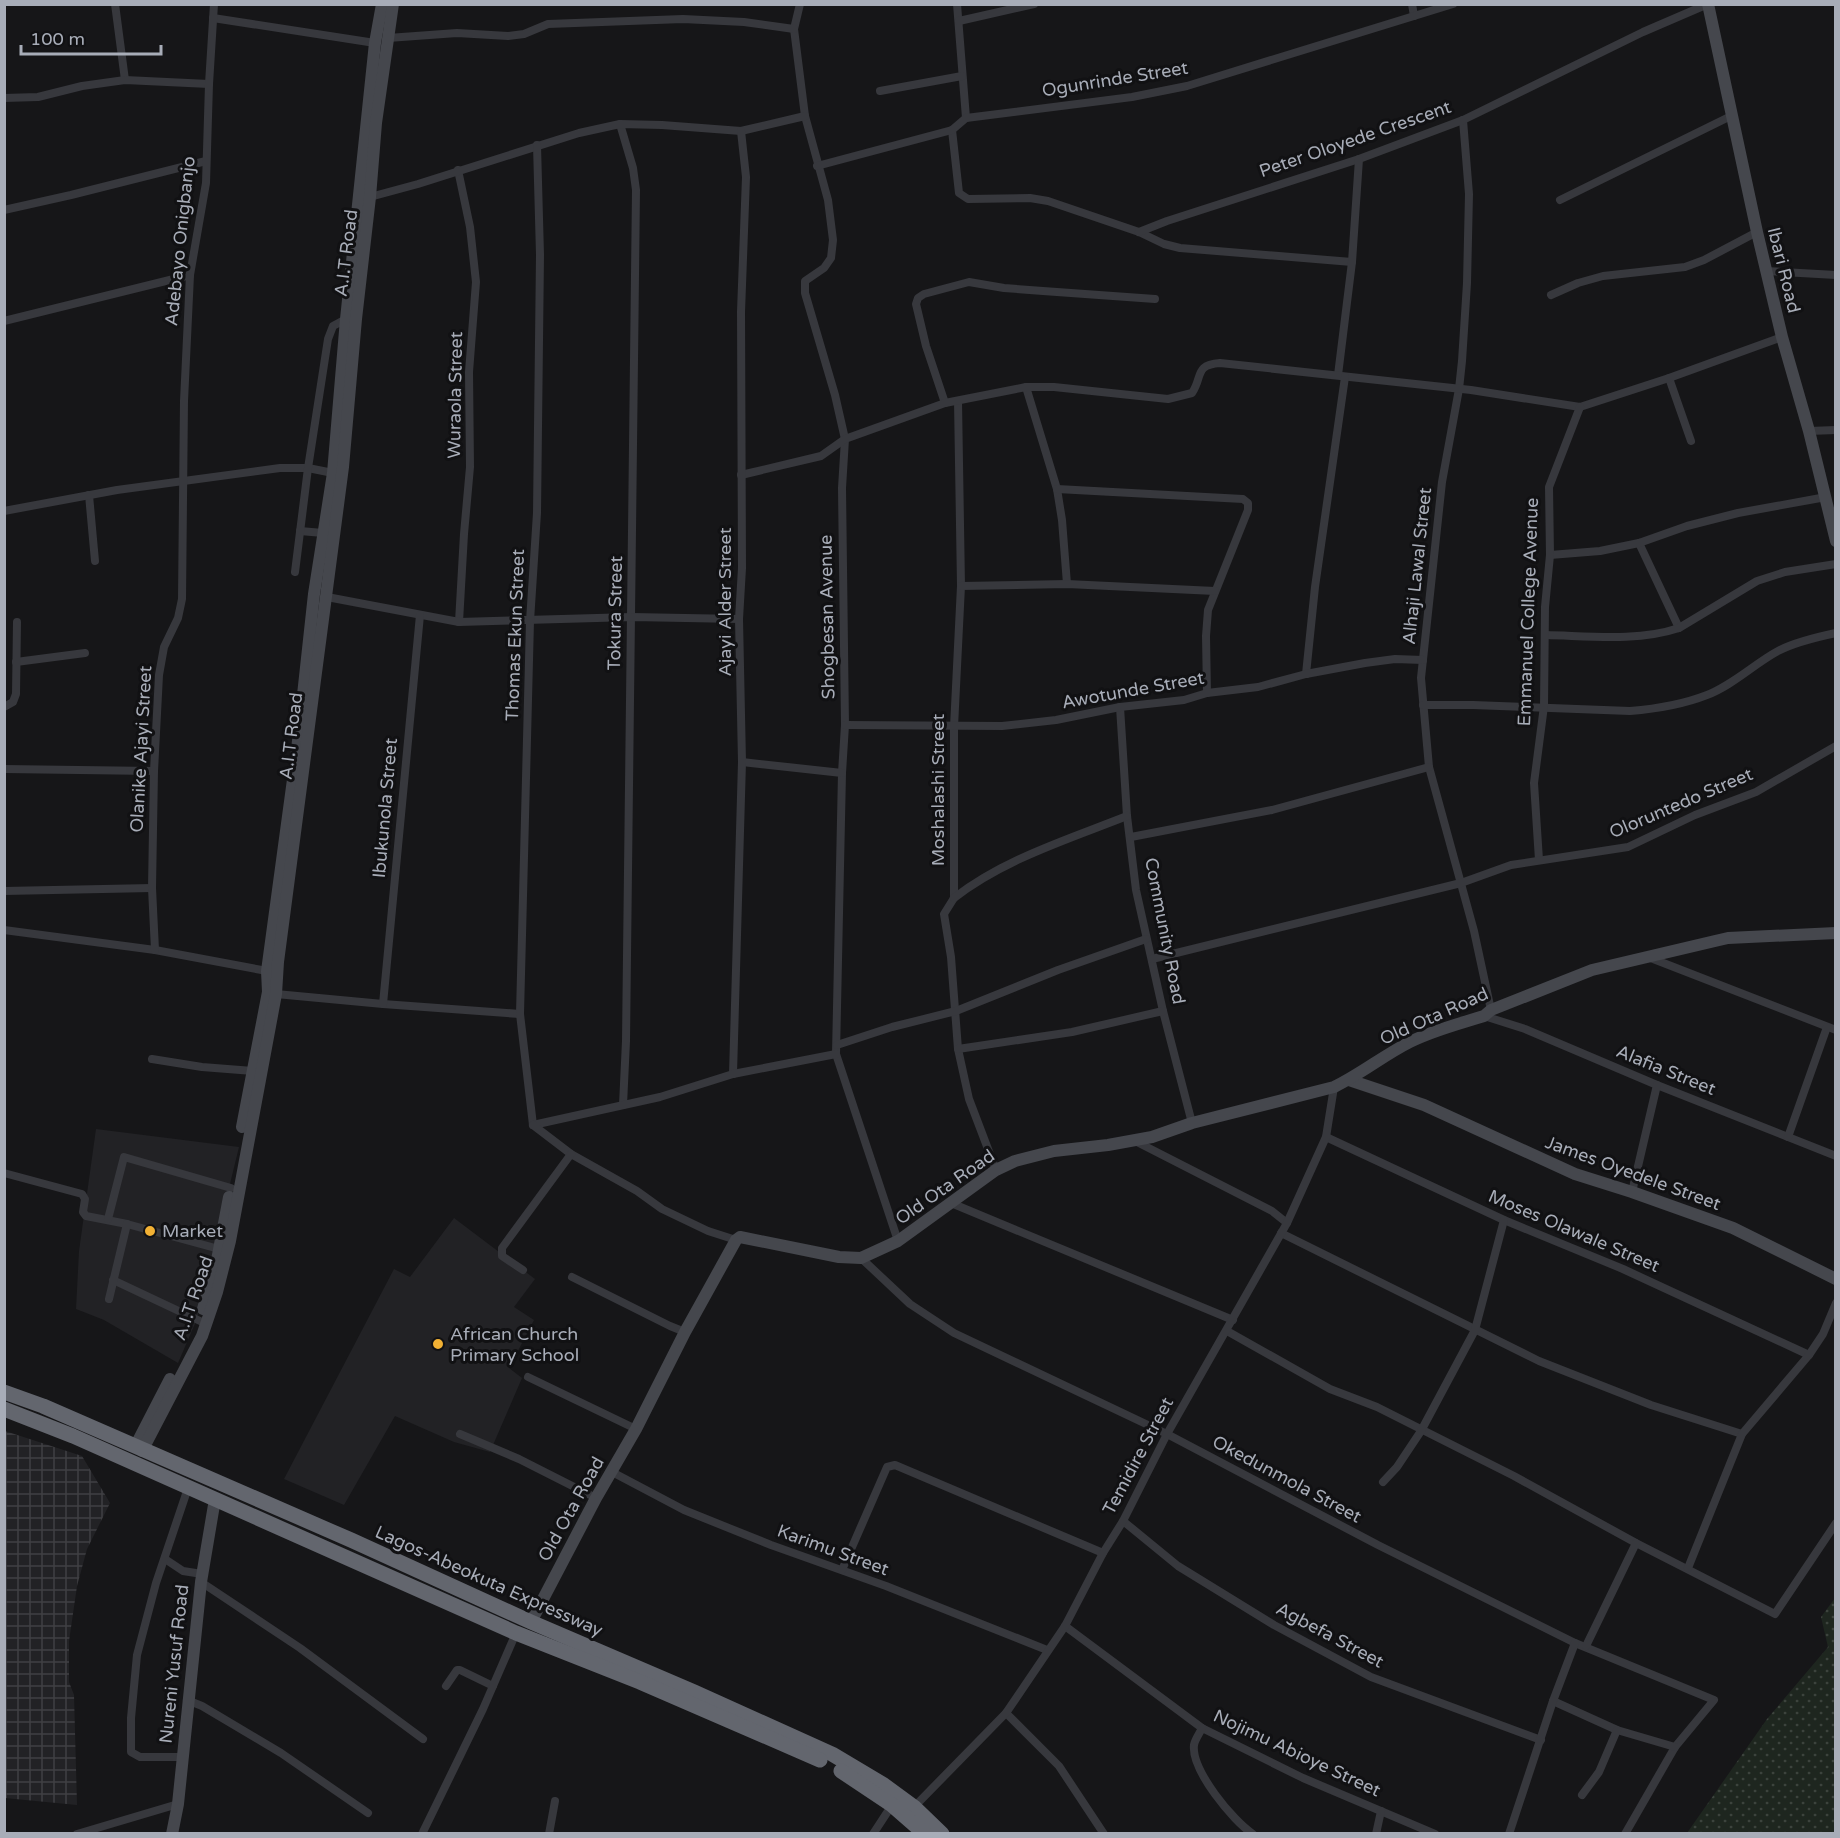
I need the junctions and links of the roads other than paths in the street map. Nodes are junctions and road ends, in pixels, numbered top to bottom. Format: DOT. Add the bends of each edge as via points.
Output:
graph roads {
  1 [pos="115,4"];
  2 [pos="214,4"];
  3 [pos="382,4"];
  4 [pos="393,4"];
  5 [pos="800,4"];
  6 [pos="957,4"];
  7 [pos="1034,4"];
  8 [pos="1412,4"];
  9 [pos="1453,4"];
  10 [pos="1708,4"];
  11 [pos="1414,16"];
  12 [pos="213,18"];
  13 [pos="959,21"];
  14 [pos="794,29"];
  15 [pos="388,38"];
  16 [pos="375,44"];
  17 [pos="962,76"];
  18 [pos="125,81"];
  19 [pos="209,84"];
  20 [pos="880,91"];
  21 [pos="4,98"];
  22 [pos="805,116"];
  23 [pos="1731,116"];
  24 [pos="966,118"];
  25 [pos="1463,120"];
  26 [pos="620,124"];
  27 [pos="952,130"];
  28 [pos="741,131"];
  29 [pos="537,145"];
  30 [pos="1359,159"];
  31 [pos="206,161"];
  32 [pos="817,166"];
  33 [pos="458,170"];
  34 [pos="370,197"];
  35 [pos="1560,200"];
  36 [pos="4,210"];
  37 [pos="1139,232"];
  38 [pos="1756,232"];
  39 [pos="1352,262"];
  40 [pos="1766,271"];
  41 [pos="190,275"];
  42 [pos="1836,275"];
  43 [pos="1551,295"];
  44 [pos="1155,299"];
  45 [pos="346,319"];
  46 [pos="4,321"];
  47 [pos="1782,337"];
  48 [pos="1342,376"];
  49 [pos="1669,378"];
  50 [pos="1026,387"];
  51 [pos="1459,388"];
  52 [pos="958,401"];
  53 [pos="945,403"];
  54 [pos="1580,407"];
  55 [pos="1836,430"];
  56 [pos="1809,431"];
  57 [pos="845,439"];
  58 [pos="1691,441"];
  59 [pos="308,468"];
  60 [pos="333,473"];
  61 [pos="741,475"];
  62 [pos="183,480"];
  63 [pos="1057,489"];
  64 [pos="89,495"];
  65 [pos="1826,497"];
  66 [pos="4,511"];
  67 [pos="300,531"];
  68 [pos="323,533"];
  69 [pos="1836,541"];
  70 [pos="1639,543"];
  71 [pos="1550,555"];
  72 [pos="95,561"];
  73 [pos="1836,564"];
  74 [pos="295,572"];
  75 [pos="1067,584"];
  76 [pos="961,586"];
  77 [pos="1215,591"];
  78 [pos="327,597"];
  79 [pos="420,615"];
  80 [pos="632,617"];
  81 [pos="740,620"];
  82 [pos="530,621"];
  83 [pos="17,622"];
  84 [pos="459,622"];
  85 [pos="1679,628"];
  86 [pos="1836,633"];
  87 [pos="1546,635"];
  88 [pos="85,653"];
  89 [pos="1423,660"];
  90 [pos="16,662"];
  91 [pos="1306,674"];
  92 [pos="1207,693"];
  93 [pos="1423,705"];
  94 [pos="1544,706"];
  95 [pos="4,707"];
  96 [pos="1120,707"];
  97 [pos="845,725"];
  98 [pos="954,727"];
  99 [pos="1836,746"];
  100 [pos="742,762"];
  101 [pos="1429,768"];
  102 [pos="4,769"];
  103 [pos="154,771"];
  104 [pos="842,773"];
  105 [pos="1127,816"];
  106 [pos="1131,837"];
  107 [pos="1539,860"];
  108 [pos="1461,883"];
  109 [pos="152,888"];
  110 [pos="4,891"];
  111 [pos="954,898"];
  112 [pos="4,930"];
  113 [pos="1836,933"];
  114 [pos="1146,939"];
  115 [pos="155,950"];
  116 [pos="1647,957"];
  117 [pos="1152,959"];
  118 [pos="267,971"];
  119 [pos="276,994"];
  120 [pos="383,1004"];
  121 [pos="956,1011"];
  122 [pos="1163,1011"];
  123 [pos="1487,1013"];
  124 [pos="520,1014"];
  125 [pos="1831,1029"];
  126 [pos="264,1036"];
  127 [pos="836,1049"];
  128 [pos="958,1049"];
  129 [pos="152,1059"];
  130 [pos="253,1071"];
  131 [pos="733,1074"];
  132 [pos="1349,1080"];
  133 [pos="1657,1085"];
  134 [pos="1334,1087"];
  135 [pos="623,1105"];
  136 [pos="1192,1123"];
  137 [pos="533,1125"];
  138 [pos="1326,1137"];
  139 [pos="1788,1137"];
  140 [pos="1132,1139"];
  141 [pos="571,1154"];
  142 [pos="1836,1156"];
  143 [pos="996,1170"];
  144 [pos="4,1173"];
  145 [pos="231,1188"];
  146 [pos="1632,1192"];
  147 [pos="951,1203"];
  148 [pos="108,1219"];
  149 [pos="1504,1220"];
  150 [pos="1287,1223"];
  151 [pos="127,1224"];
  152 [pos="1281,1233"];
  153 [pos="736,1240"];
  154 [pos="898,1242"];
  155 [pos="219,1249"];
  156 [pos="861,1258"];
  157 [pos="523,1270"];
  158 [pos="572,1276"];
  159 [pos="1836,1279"];
  160 [pos="113,1280"];
  161 [pos="110,1299"];
  162 [pos="1836,1303"];
  163 [pos="1233,1320"];
  164 [pos="200,1321"];
  165 [pos="1475,1330"];
  166 [pos="1227,1331"];
  167 [pos="685,1332"];
  168 [pos="1809,1355"];
  169 [pos="528,1377"];
  170 [pos="4,1392"];
  171 [pos="4,1409"];
  172 [pos="636,1429"];
  173 [pos="1421,1431"];
  174 [pos="460,1434"];
  175 [pos="1167,1434"];
  176 [pos="1742,1434"];
  177 [pos="139,1449"];
  178 [pos="612,1472"];
  179 [pos="1383,1482"];
  180 [pos="188,1488"];
  181 [pos="596,1498"];
  182 [pos="215,1499"];
  183 [pos="1123,1521"];
  184 [pos="1836,1523"];
  185 [pos="1636,1543"];
  186 [pos="1103,1553"];
  187 [pos="165,1559"];
  188 [pos="1688,1568"];
  189 [pos="842,1570"];
  190 [pos="202,1578"];
  191 [pos="531,1622"];
  192 [pos="1065,1626"];
  193 [pos="516,1633"];
  194 [pos="1575,1643"];
  195 [pos="1586,1646"];
  196 [pos="1047,1650"];
  197 [pos="446,1686"];
  198 [pos="493,1686"];
  199 [pos="187,1700"];
  200 [pos="1552,1701"];
  201 [pos="1006,1713"];
  202 [pos="1202,1728"];
  203 [pos="1617,1730"];
  204 [pos="423,1738"];
  205 [pos="1541,1740"];
  206 [pos="1675,1747"];
  207 [pos="182,1757"];
  208 [pos="1582,1795"];
  209 [pos="555,1801"];
  210 [pos="178,1804"];
  211 [pos="892,1805"];
  212 [pos="914,1807"];
  213 [pos="1381,1811"];
  214 [pos="368,1813"];
  215 [pos="77,1833"];
  216 [pos="172,1833"];
  217 [pos="422,1833"];
  218 [pos="549,1833"];
  219 [pos="873,1833"];
  220 [pos="925,1833"];
  221 [pos="942,1833"];
  222 [pos="1104,1833"];
  223 [pos="1253,1833"];
  224 [pos="1376,1833"];
  225 [pos="1435,1833"];
  226 [pos="1509,1833"];
  227 [pos="1624,1833"];
  1 -- 18 [label="street"];
  2 -- 12 [label="street, Adebayo Onigbanjo"];
  3 -- 16 [label="street, A.I.T Road"];
  4 -- 15 [label="street, A.I.T Road"];
  5 -- 14 [label="street, Shogbesan Avenue"];
  6 -- 13 [label="street"];
  7 -- 13 [label="street"];
  8 -- 11 [label="street"];
  9 -- 11 [label="street, Ogunrinde Street"];
  10 -- 23 [label="street, Ibari Road"];
  10 -- 25 [label="street, Peter Oloyede Crescent"];
  11 -- 24 [label="street, Ogunrinde Street" via="1187,86"];
  12 -- 16 [label="street"];
  12 -- 19 [label="street, Adebayo Onigbanjo"];
  13 -- 17 [label="street"];
  14 -- 15 [label="street" via="683,19 548,24 508,36 458,33"];
  14 -- 22 [label="street, Shogbesan Avenue"];
  15 -- 34 [label="street, A.I.T Road"];
  16 -- 45 [label="street, A.I.T Road"];
  17 -- 20 [label="street"];
  17 -- 24 [label="street"];
  18 -- 19 [label="street"];
  18 -- 21 [label="street" via="38,97"];
  19 -- 31 [label="street, Adebayo Onigbanjo"];
  22 -- 28 [label="street"];
  22 -- 32 [label="street, Shogbesan Avenue"];
  23 -- 35 [label="street"];
  23 -- 38 [label="street, Ibari Road"];
  24 -- 27 [label="street"];
  25 -- 30 [label="street, Peter Oloyede Crescent"];
  25 -- 51 [label="street, Alhaji Lawal Street" via="1469,195"];
  26 -- 28 [label="street"];
  26 -- 29 [label="street"];
  26 -- 80 [label="street, Tokura Street" via="636,190"];
  27 -- 32 [label="street"];
  27 -- 37 [label="street" via="962,197 1048,201"];
  28 -- 61 [label="street, Ajayi Alder Street" via="746,177"];
  29 -- 33 [label="street"];
  29 -- 82 [label="street, Thomas Ekun Street" via="537,513"];
  30 -- 37 [label="street, Peter Oloyede Crescent"];
  30 -- 39 [label="street"];
  31 -- 36 [label="street"];
  31 -- 41 [label="street, Adebayo Onigbanjo" via="206,183"];
  32 -- 57 [label="street, Shogbesan Avenue" via="828,200 834,240 831,258 805,281 805,293"];
  33 -- 34 [label="street"];
  33 -- 84 [label="street, Wuraola Street" via="476,282 469,372 470,467"];
  34 -- 78 [label="street, A.I.T Road"];
  37 -- 39 [label="street" via="1180,248"];
  38 -- 40 [label="street, Ibari Road"];
  38 -- 43 [label="street" via="1685,267 1603,276"];
  39 -- 48 [label="street"];
  40 -- 42 [label="street"];
  40 -- 47 [label="street, Ibari Road"];
  41 -- 46 [label="street"];
  41 -- 62 [label="street, Adebayo Onigbanjo"];
  44 -- 53 [label="street" via="969,282 924,294 916,304"];
  45 -- 59 [label="street" via="330,330"];
  45 -- 60 [label="street, A.I.T Road"];
  47 -- 49 [label="street"];
  47 -- 56 [label="street, Ibari Road"];
  48 -- 50 [label="street" via="1220,363 1202,369 1192,393 1168,399"];
  48 -- 51 [label="street"];
  48 -- 91 [label="street"];
  49 -- 54 [label="street"];
  49 -- 58 [label="street"];
  50 -- 52 [label="street"];
  50 -- 63 [label="street"];
  51 -- 54 [label="street"];
  51 -- 89 [label="street, Alhaji Lawal Street" via="1442,482"];
  52 -- 53 [label="street"];
  52 -- 76 [label="street, Moshalashi Street"];
  53 -- 57 [label="street"];
  54 -- 71 [label="street, Emmanuel College Avenue" via="1549,487"];
  55 -- 56 [label="street"];
  56 -- 65 [label="street, Ibari Road"];
  57 -- 61 [label="street" via="821,456"];
  57 -- 97 [label="street, Shogbesan Avenue"];
  59 -- 60 [label="street"];
  59 -- 62 [label="street"];
  59 -- 67 [label="street"];
  60 -- 68 [label="street, A.I.T Road"];
  61 -- 81 [label="street, Ajayi Alder Street"];
  62 -- 64 [label="street"];
  62 -- 103 [label="street, Olanike Ajayi Street" via="182,599 164,647 159,675"];
  63 -- 75 [label="street"];
  63 -- 77 [label="street" via="1243,499 1248,510"];
  64 -- 66 [label="street"];
  64 -- 72 [label="street"];
  65 -- 69 [label="street, Ibari Road"];
  65 -- 70 [label="street" via="1686,526"];
  67 -- 68 [label="street"];
  67 -- 74 [label="street"];
  68 -- 118 [label="street, A.I.T Road"];
  70 -- 71 [label="street"];
  70 -- 85 [label="street"];
  71 -- 87 [label="street, Emmanuel College Avenue"];
  73 -- 85 [label="street" via="1757,581"];
  75 -- 76 [label="street"];
  75 -- 77 [label="street"];
  76 -- 98 [label="street, Moshalashi Street"];
  77 -- 92 [label="street" via="1206,622"];
  78 -- 79 [label="street"];
  78 -- 119 [label="street, A.I.T Road"];
  79 -- 84 [label="street"];
  79 -- 120 [label="street, Ibukunola Street"];
  80 -- 81 [label="street"];
  80 -- 82 [label="street"];
  80 -- 135 [label="street, Tokura Street"];
  81 -- 100 [label="street, Ajayi Alder Street"];
  82 -- 84 [label="street"];
  82 -- 124 [label="street, Thomas Ekun Street"];
  83 -- 90 [label="street"];
  85 -- 87 [label="street" via="1646,636"];
  86 -- 94 [label="street" via="1778,651 1719,689 1690,700 1630,711"];
  87 -- 94 [label="street, Emmanuel College Avenue"];
  88 -- 90 [label="street"];
  89 -- 91 [label="street, Awotunde Street" via="1395,658"];
  89 -- 93 [label="street, Alhaji Lawal Street"];
  90 -- 95 [label="street" via="16,694 13,702"];
  91 -- 92 [label="street, Awotunde Street" via="1258,687"];
  92 -- 96 [label="street, Awotunde Street" via="1184,700"];
  93 -- 94 [label="street"];
  93 -- 101 [label="street, Alhaji Lawal Street"];
  94 -- 107 [label="street, Emmanuel College Avenue" via="1534,783"];
  96 -- 98 [label="street, Awotunde Street" via="1056,720"];
  96 -- 105 [label="street, Community Road"];
  97 -- 98 [label="street, Awotunde Street"];
  97 -- 104 [label="street, Shogbesan Avenue"];
  98 -- 111 [label="street, Moshalashi Street"];
  99 -- 107 [label="street, Oloruntedo Street" via="1756,792 1628,847"];
  100 -- 104 [label="street"];
  100 -- 131 [label="street, Ajayi Alder Street"];
  101 -- 106 [label="street" via="1272,810"];
  101 -- 108 [label="street, Alhaji Lawal Street"];
  102 -- 103 [label="street"];
  103 -- 109 [label="street, Olanike Ajayi Street"];
  104 -- 127 [label="street, Shogbesan Avenue"];
  105 -- 106 [label="street, Community Road"];
  105 -- 111 [label="street" via="1031,854"];
  106 -- 114 [label="street, Community Road"];
  107 -- 108 [label="street, Oloruntedo Street" via="1511,865"];
  108 -- 117 [label="street, Oloruntedo Street"];
  108 -- 123 [label="street, Alhaji Lawal Street" via="1474,931"];
  109 -- 110 [label="street"];
  109 -- 115 [label="street, Olanike Ajayi Street"];
  111 -- 121 [label="street, Moshalashi Street" via="944,914"];
  112 -- 115 [label="street"];
  113 -- 116 [label="street, Old Ota Road" via="1728,938"];
  114 -- 117 [label="street, Community Road"];
  114 -- 121 [label="street"];
  115 -- 118 [label="street"];
  116 -- 123 [label="street, Old Ota Road" via="1572,977"];
  116 -- 125 [label="street"];
  117 -- 122 [label="street, Community Road"];
  118 -- 126 [label="street, A.I.T Road"];
  119 -- 120 [label="street"];
  119 -- 126 [label="street, A.I.T Road"];
  120 -- 124 [label="street"];
  121 -- 127 [label="street" via="892,1027"];
  121 -- 128 [label="street, Moshalashi Street"];
  122 -- 128 [label="street" via="1072,1032"];
  122 -- 136 [label="street, Community Road"];
  123 -- 132 [label="street, Old Ota Road" via="1411,1042"];
  123 -- 133 [label="street, Alafia Street"];
  124 -- 137 [label="street, Thomas Ekun Street"];
  125 -- 139 [label="street"];
  126 -- 130 [label="street, A.I.T Road"];
  126 -- 177 [label="street, A.I.T Road" via="230,1241 217,1292 202,1336"];
  127 -- 131 [label="street"];
  127 -- 154 [label="street, Shogbesan Avenue"];
  128 -- 143 [label="street, Moshalashi Street" via="969,1099"];
  129 -- 130 [label="street"];
  130 -- 145 [label="street, A.I.T Road"];
  131 -- 135 [label="street"];
  132 -- 134 [label="street, Old Ota Road"];
  132 -- 146 [label="street, James Oyedele Street" via="1424,1105 1575,1174"];
  133 -- 139 [label="street, Alafia Street"];
  133 -- 146 [label="street"];
  134 -- 136 [label="street, Old Ota Road"];
  134 -- 138 [label="street, Temidire Street"];
  135 -- 137 [label="street"];
  136 -- 140 [label="street, Old Ota Road" via="1152,1137"];
  137 -- 141 [label="street"];
  138 -- 149 [label="street, Moses Olawale Street"];
  138 -- 150 [label="street, Temidire Street"];
  139 -- 142 [label="street, Alafia Street"];
  140 -- 143 [label="street, Old Ota Road" via="1038,1154"];
  140 -- 150 [label="street" via="1272,1211"];
  141 -- 153 [label="street" via="662,1209"];
  141 -- 157 [label="street" via="501,1252"];
  143 -- 147 [label="street, Old Ota Road"];
  144 -- 148 [label="street" via="82,1194 86,1216"];
  145 -- 148 [label="street" via="124,1157"];
  145 -- 155 [label="street, A.I.T Road"];
  146 -- 159 [label="street, James Oyedele Street" via="1733,1228"];
  147 -- 154 [label="street, Old Ota Road"];
  147 -- 163 [label="street"];
  148 -- 151 [label="street"];
  149 -- 165 [label="street"];
  149 -- 168 [label="street, Moses Olawale Street" via="1623,1269"];
  150 -- 152 [label="street, Temidire Street"];
  151 -- 155 [label="street"];
  151 -- 160 [label="street"];
  152 -- 163 [label="street, Temidire Street"];
  152 -- 165 [label="street"];
  153 -- 156 [label="street" via="740,1237"];
  153 -- 167 [label="street, Old Ota Road"];
  154 -- 156 [label="street, Old Ota Road"];
  155 -- 164 [label="street, A.I.T Road"];
  156 -- 175 [label="street, Okedunmola Street" via="910,1304 954,1333"];
  158 -- 167 [label="street"];
  160 -- 161 [label="street"];
  160 -- 164 [label="street"];
  162 -- 168 [label="street"];
  163 -- 166 [label="street, Temidire Street"];
  164 -- 177 [label="street, A.I.T Road"];
  165 -- 173 [label="street"];
  165 -- 176 [label="street" via="1539,1361 1640,1401"];
  166 -- 173 [label="street" via="1330,1389 1377,1407"];
  166 -- 175 [label="street, Temidire Street"];
  167 -- 172 [label="street, Old Ota Road"];
  168 -- 176 [label="street"];
  169 -- 172 [label="street"];
  170 -- 177 [label="highway, Lagos-Abeokuta Expressway"];
  171 -- 180 [label="highway, Lagos-Abeokuta Expressway"];
  172 -- 178 [label="street, Old Ota Road"];
  173 -- 179 [label="street"];
  173 -- 185 [label="street" via="1514,1476"];
  174 -- 181 [label="street" via="519,1458"];
  175 -- 183 [label="street, Temidire Street"];
  175 -- 194 [label="street, Okedunmola Street"];
  176 -- 188 [label="street"];
  177 -- 191 [label="highway, Lagos-Abeokuta Expressway"];
  178 -- 181 [label="street, Old Ota Road"];
  178 -- 189 [label="street, Karimu Street" via="684,1510"];
  180 -- 182 [label="highway, Lagos-Abeokuta Expressway"];
  180 -- 187 [label="street"];
  181 -- 191 [label="street, Old Ota Road"];
  182 -- 190 [label="street, Nureni Yusuf Road"];
  182 -- 193 [label="highway, Lagos-Abeokuta Expressway"];
  183 -- 186 [label="street, Temidire Street"];
  183 -- 205 [label="street, Agbefa Street" via="1178,1566 1274,1625 1371,1677"];
  184 -- 188 [label="street" via="1775,1614"];
  185 -- 188 [label="street"];
  185 -- 195 [label="street"];
  186 -- 189 [label="street" via="895,1466 887,1467"];
  186 -- 192 [label="street, Temidire Street"];
  187 -- 190 [label="street"];
  187 -- 207 [label="street" via="137,1655 131,1752 140,1757"];
  189 -- 196 [label="street, Karimu Street"];
  190 -- 199 [label="street, Nureni Yusuf Road"];
  190 -- 204 [label="street"];
  191 -- 212 [label="highway, Lagos-Abeokuta Expressway" via="832,1754"];
  192 -- 196 [label="street, Temidire Street"];
  192 -- 202 [label="street, Nojimu Abioye Street"];
  193 -- 198 [label="street"];
  193 -- 211 [label="highway, Lagos-Abeokuta Expressway" via="813,1756 848,1774"];
  194 -- 195 [label="street, Okedunmola Street"];
  194 -- 200 [label="street"];
  195 -- 206 [label="street, Okedunmola Street" via="1714,1700"];
  196 -- 201 [label="street, Temidire Street"];
  197 -- 198 [label="street" via="460,1670"];
  198 -- 217 [label="street"];
  199 -- 207 [label="street, Nureni Yusuf Road"];
  199 -- 214 [label="street" via="281,1753"];
  200 -- 203 [label="street"];
  200 -- 205 [label="street"];
  201 -- 212 [label="street, Temidire Street"];
  201 -- 222 [label="street" via="1059,1766"];
  202 -- 213 [label="street, Nojimu Abioye Street"];
  202 -- 223 [label="street" via="1194,1744 1195,1761 1229,1812"];
  203 -- 206 [label="street"];
  203 -- 208 [label="street" via="1599,1772"];
  205 -- 226 [label="street"];
  206 -- 227 [label="street"];
  207 -- 210 [label="street, Nureni Yusuf Road"];
  209 -- 218 [label="street"];
  210 -- 215 [label="street"];
  210 -- 216 [label="street, Nureni Yusuf Road"];
  211 -- 219 [label="street"];
  211 -- 220 [label="highway, Lagos-Abeokuta Expressway"];
  212 -- 221 [label="highway, Lagos-Abeokuta Expressway"];
  213 -- 224 [label="street"];
  213 -- 225 [label="street, Nojimu Abioye Street"];
}
